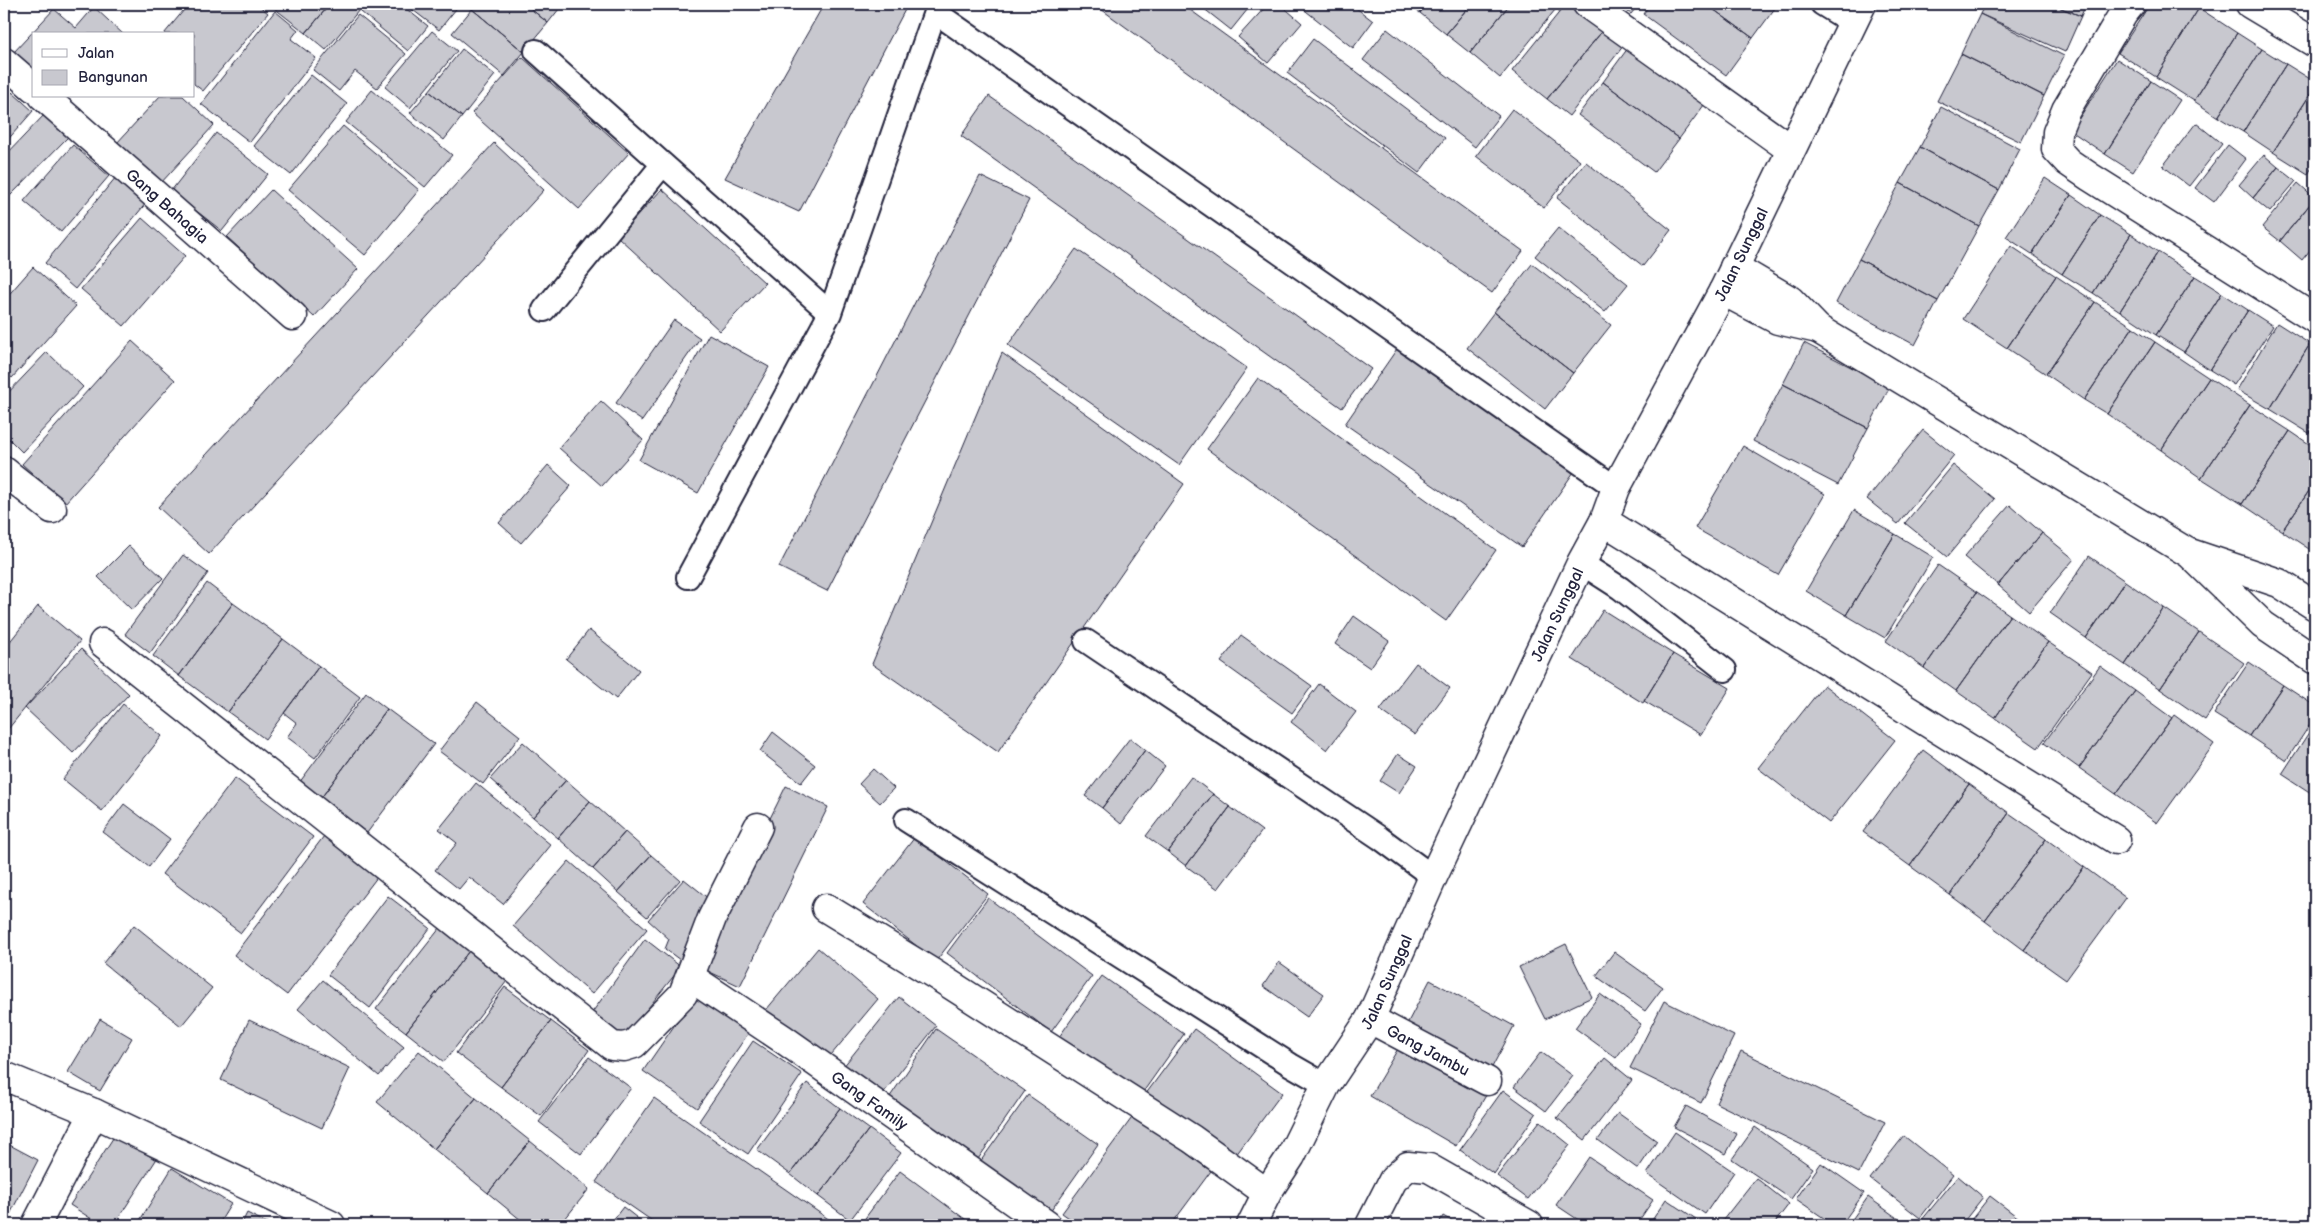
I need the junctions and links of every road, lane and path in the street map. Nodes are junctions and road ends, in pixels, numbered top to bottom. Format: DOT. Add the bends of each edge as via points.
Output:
graph roads {
  1 [pos="1587,4"];
  2 [pos="1822,4"];
  3 [pos="2131,4"];
  4 [pos="2250,4"];
  5 [pos="938,8"];
  6 [pos="1857,13"];
  7 [pos="2315,43"];
  8 [pos="536,51"];
  9 [pos="4,62"];
  10 [pos="32,86"];
  11 [pos="45,98"];
  12 [pos="1790,149"];
  13 [pos="663,164"];
  14 [pos="1728,279"];
  15 [pos="544,310"];
  16 [pos="830,312"];
  17 [pos="293,316"];
  18 [pos="2315,319"];
  19 [pos="4,471"];
  20 [pos="1616,488"];
  21 [pos="52,509"];
  22 [pos="1604,521"];
  23 [pos="2187,552"];
  24 [pos="1581,563"];
  25 [pos="688,577"];
  26 [pos="2315,606"];
  27 [pos="1086,641"];
  28 [pos="103,643"];
  29 [pos="2315,660"];
  30 [pos="1725,670"];
  31 [pos="906,820"];
  32 [pos="758,827"];
  33 [pos="2116,840"];
  34 [pos="1433,878"];
  35 [pos="826,908"];
  36 [pos="690,977"];
  37 [pos="1370,1019"];
  38 [pos="4,1076"];
  39 [pos="1487,1081"];
  40 [pos="1326,1085"];
  41 [pos="94,1114"];
  42 [pos="1268,1193"];
  43 [pos="36,1225"];
  44 [pos="331,1225"];
  45 [pos="1047,1225"];
  46 [pos="1251,1225"];
  47 [pos="1370,1225"];
  48 [pos="1529,1225"];
  1 -- 12 [label="street"];
  2 -- 6 [label="lane"];
  3 -- 18 [label="street" via="2066,110 2057,132 2056,149 2090,177"];
  4 -- 7 [label="street"];
  5 -- 16 [label="lane"];
  5 -- 20 [label="lane"];
  6 -- 12 [label="street, Jalan Sunggal"];
  8 -- 13 [label="lane"];
  9 -- 10 [label="street"];
  11 -- 17 [label="street, Gang Bahagia"];
  12 -- 14 [label="street, Jalan Sunggal"];
  13 -- 15 [label="lane"];
  13 -- 16 [label="lane"];
  14 -- 20 [label="street, Jalan Sunggal"];
  14 -- 23 [label="street" via="1778,320 1818,329"];
  16 -- 25 [label="lane"];
  19 -- 21 [label="street"];
  20 -- 22 [label="street, Jalan Sunggal"];
  22 -- 24 [label="street, Jalan Sunggal"];
  22 -- 33 [label="street"];
  23 -- 26 [label="street" via="2279,583"];
  23 -- 29 [label="street" via="2263,625"];
  24 -- 30 [label="lane" via="1620,588"];
  24 -- 34 [label="street, Jalan Sunggal"];
  27 -- 34 [label="lane" via="1380,838"];
  28 -- 36 [label="street" via="612,1046 634,1044 683,994"];
  31 -- 40 [label="lane"];
  32 -- 36 [label="street" via="712,918"];
  34 -- 37 [label="street, Jalan Sunggal"];
  35 -- 42 [label="street" via="1192,1139"];
  36 -- 45 [label="street, Gang Family"];
  37 -- 39 [label="street, Gang Jambu"];
  37 -- 40 [label="street, Jalan Sunggal"];
  38 -- 41 [label="street"];
  40 -- 42 [label="street, Jalan Sunggal" via="1291,1156"];
  41 -- 43 [label="street"];
  41 -- 44 [label="street"];
  42 -- 46 [label="street, Jalan Sunggal"];
  47 -- 48 [label="street" via="1392,1180 1408,1166 1429,1168"];
}
